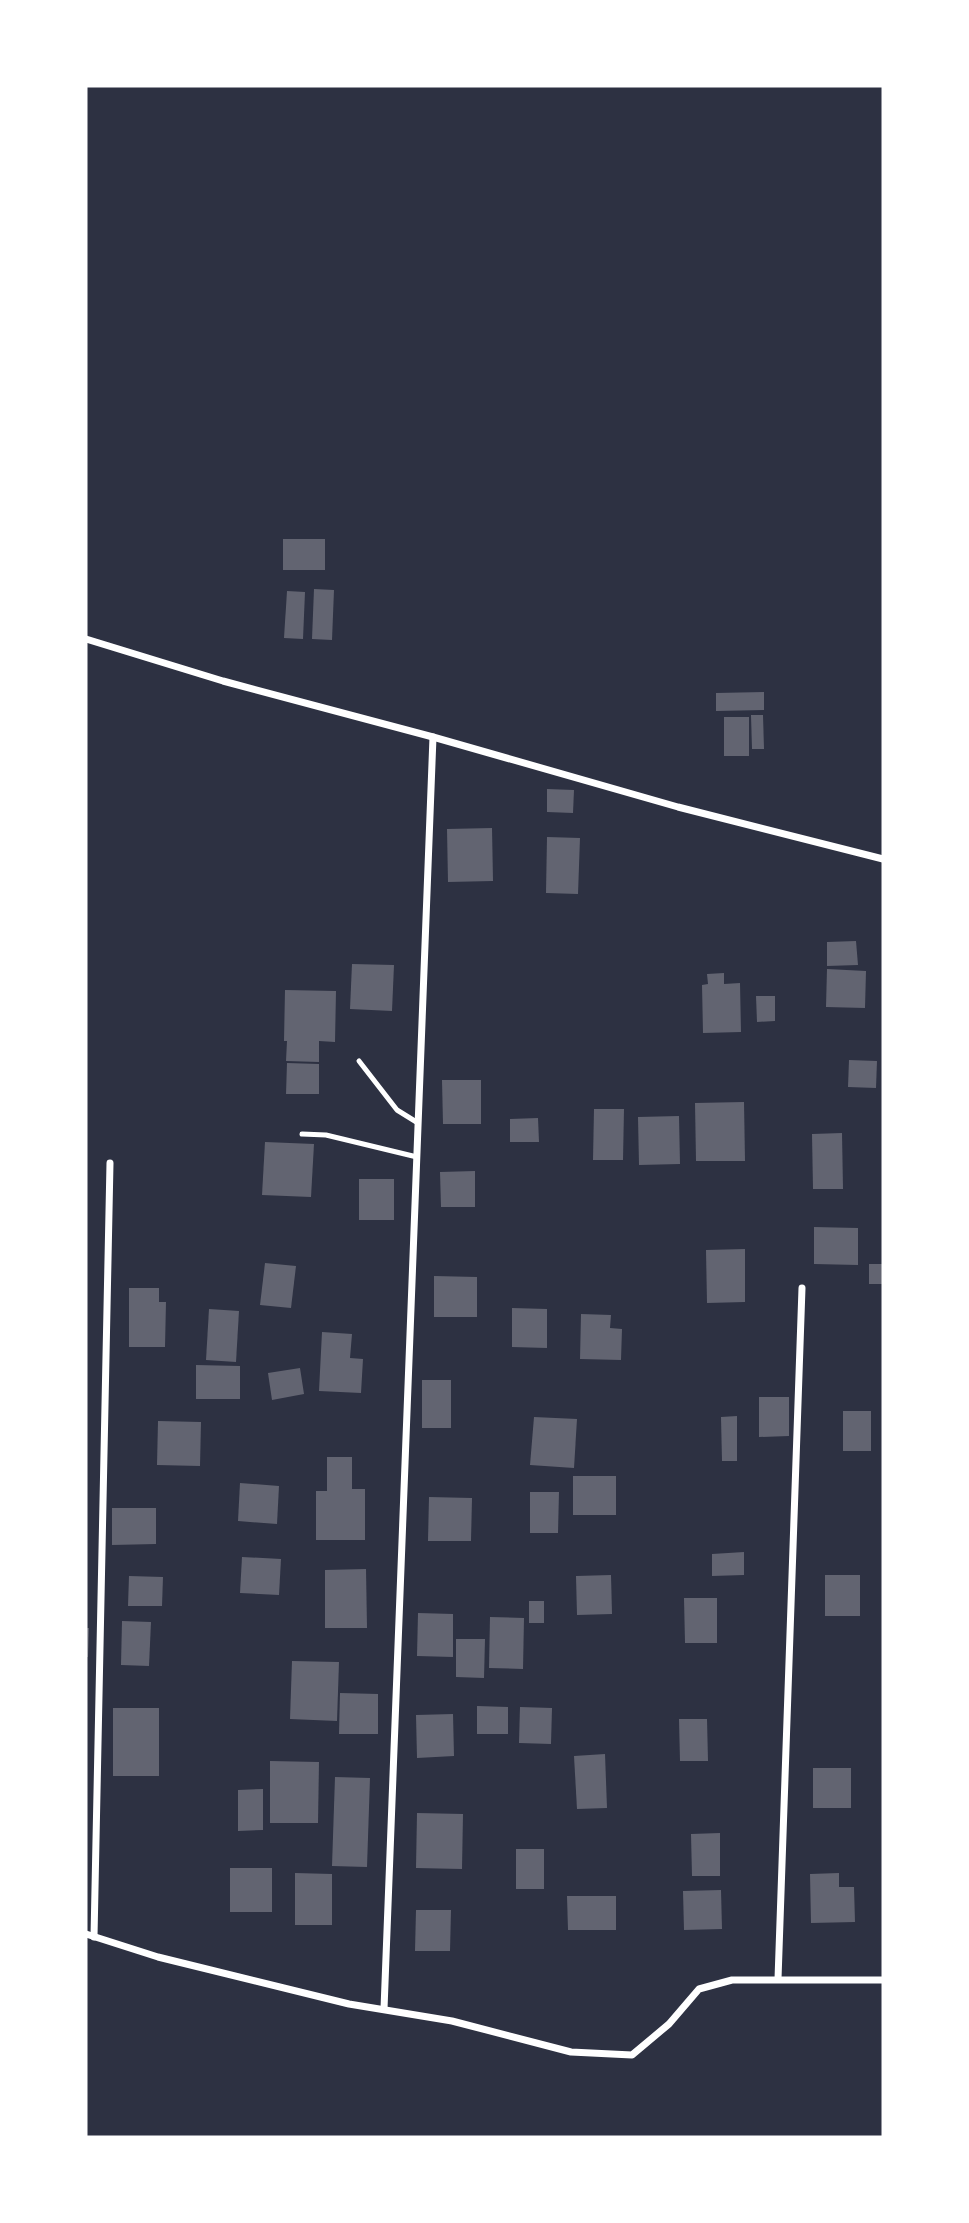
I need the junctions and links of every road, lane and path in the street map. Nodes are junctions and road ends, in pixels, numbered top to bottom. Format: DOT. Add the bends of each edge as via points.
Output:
graph roads {
  1 [pos="86,639"];
  2 [pos="433,737"];
  3 [pos="883,859"];
  4 [pos="359,1061"];
  5 [pos="418,1123"];
  6 [pos="302,1134"];
  7 [pos="417,1157"];
  8 [pos="110,1163"];
  9 [pos="802,1288"];
  10 [pos="90,1936"];
  11 [pos="778,1979"];
  12 [pos="883,1980"];
  13 [pos="384,2009"];
  1 -- 2 [label="street"];
  2 -- 3 [label="street"];
  2 -- 5 [label="street"];
  4 -- 5 [label="lane" via="397,1110"];
  5 -- 7 [label="street"];
  6 -- 7 [label="lane" via="326,1135"];
  7 -- 13 [label="street"];
  8 -- 10 [label="street"];
  9 -- 11 [label="street"];
  10 -- 13 [label="street" via="158,1957"];
  11 -- 12 [label="street"];
  11 -- 13 [label="street" via="732,1980 699,1989 669,2024 632,2055 571,2052 452,2021"];
}
